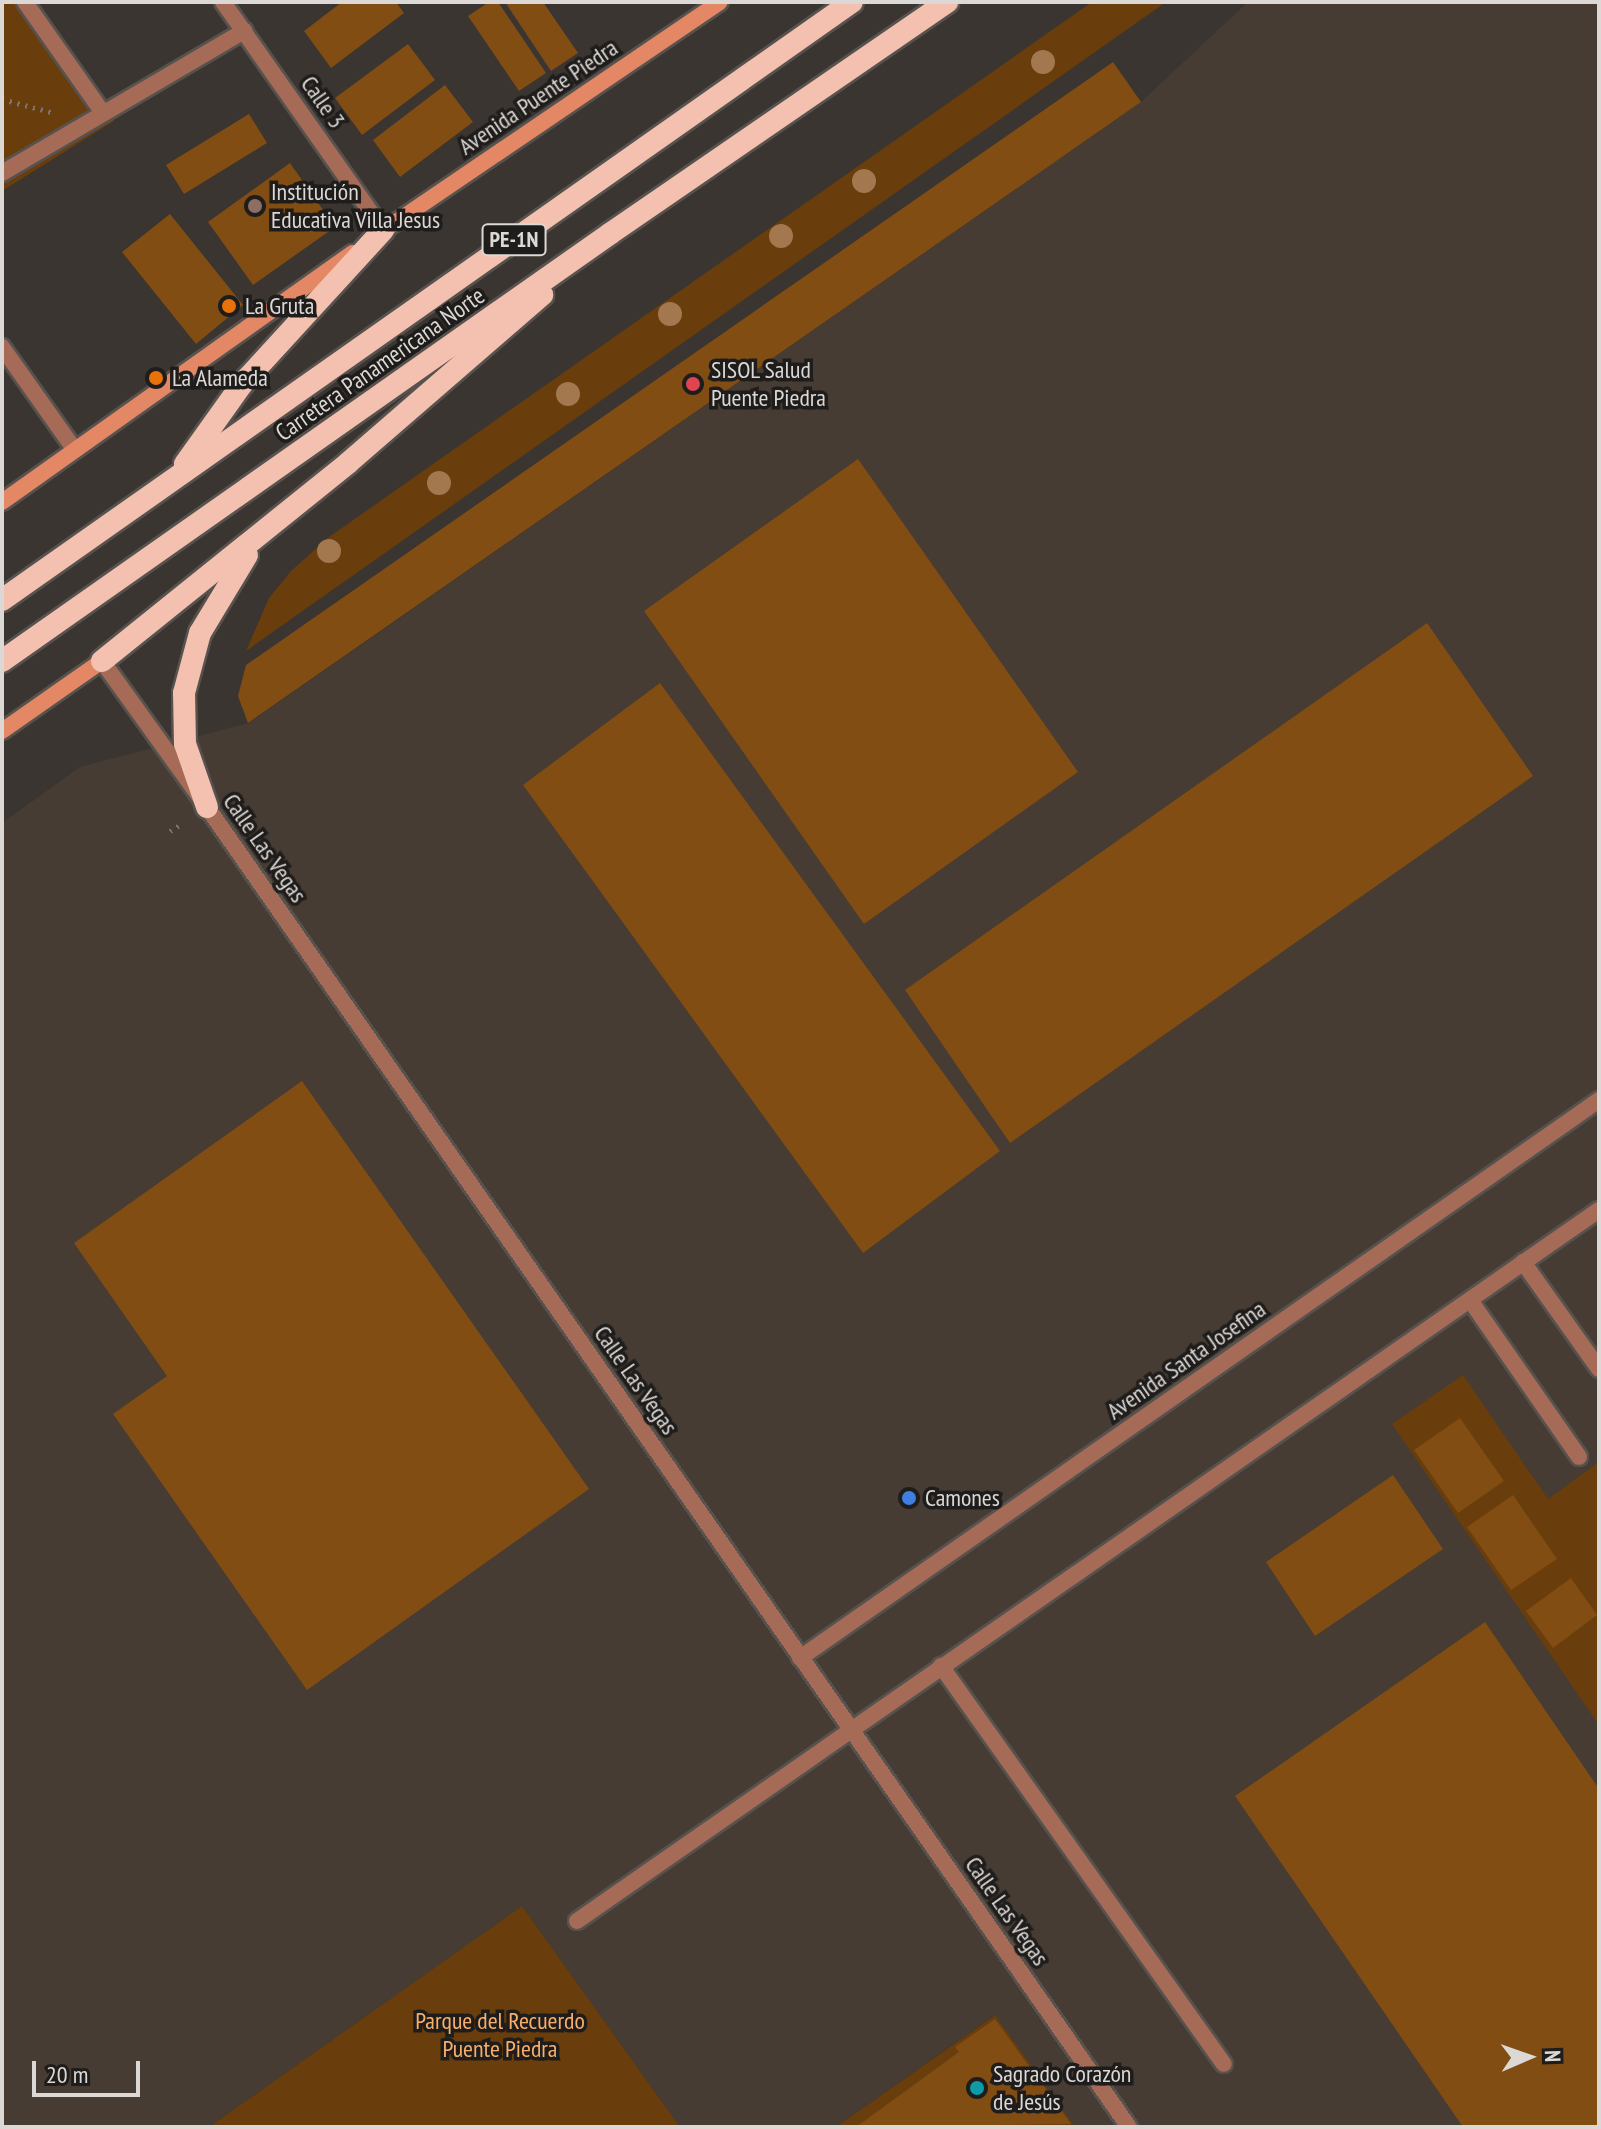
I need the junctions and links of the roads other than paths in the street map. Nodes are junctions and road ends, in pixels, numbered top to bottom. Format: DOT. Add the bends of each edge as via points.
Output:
graph roads {
  1 [pos="25,2"];
  2 [pos="223,2"];
  3 [pos="720,2"];
  4 [pos="852,2"];
  5 [pos="947,2"];
  6 [pos="244,31"];
  7 [pos="103,113"];
  8 [pos="2,173"];
  9 [pos="383,230"];
  10 [pos="611,233"];
  11 [pos="2,347"];
  12 [pos="75,450"];
  13 [pos="175,478"];
  14 [pos="2,502"];
  15 [pos="272,527"];
  16 [pos="2,600"];
  17 [pos="2,661"];
  18 [pos="102,661"];
  19 [pos="2,731"];
  20 [pos="207,807"];
  21 [pos="1599,1100"];
  22 [pos="1599,1210"];
  23 [pos="1523,1262"];
  24 [pos="1470,1300"];
  25 [pos="1599,1369"];
  26 [pos="1579,1457"];
  27 [pos="800,1658"];
  28 [pos="941,1666"];
  29 [pos="850,1729"];
  30 [pos="577,1921"];
  31 [pos="1224,2064"];
  32 [pos="1129,2127"];
  1 -- 7 [label="street"];
  2 -- 6 [label="street, Calle 3"];
  3 -- 9 [label="main road, Avenida Puente Piedra"];
  4 -- 13 [label="highway, Carretera Panamericana Norte / PE-1N"];
  5 -- 10 [label="highway, Carretera Panamericana Norte / PE-1N"];
  6 -- 7 [label="street"];
  6 -- 9 [label="street, Calle 3"];
  7 -- 8 [label="street"];
  9 -- 12 [label="main road, Avenida Puente Piedra"];
  9 -- 13 [label="highway" via="242,384"];
  10 -- 15 [label="highway" via="463,367"];
  10 -- 17 [label="highway, Carretera Panamericana Norte / PE-1N"];
  11 -- 12 [label="street"];
  12 -- 14 [label="main road, Avenida Puente Piedra"];
  13 -- 16 [label="highway, Carretera Panamericana Norte / PE-1N"];
  15 -- 18 [label="highway"];
  15 -- 20 [label="highway" via="228,582 190,661 184,693 185,744"];
  18 -- 19 [label="main road"];
  18 -- 20 [label="street, Calle Las Vegas"];
  20 -- 27 [label="street, Calle Las Vegas"];
  21 -- 27 [label="street, Avenida Santa Josefina"];
  22 -- 23 [label="street"];
  23 -- 24 [label="street"];
  23 -- 25 [label="street"];
  24 -- 26 [label="street"];
  24 -- 28 [label="street"];
  27 -- 29 [label="street, Calle Las Vegas"];
  28 -- 29 [label="street"];
  28 -- 31 [label="street"];
  29 -- 30 [label="street"];
  29 -- 32 [label="street, Calle Las Vegas"];
}
